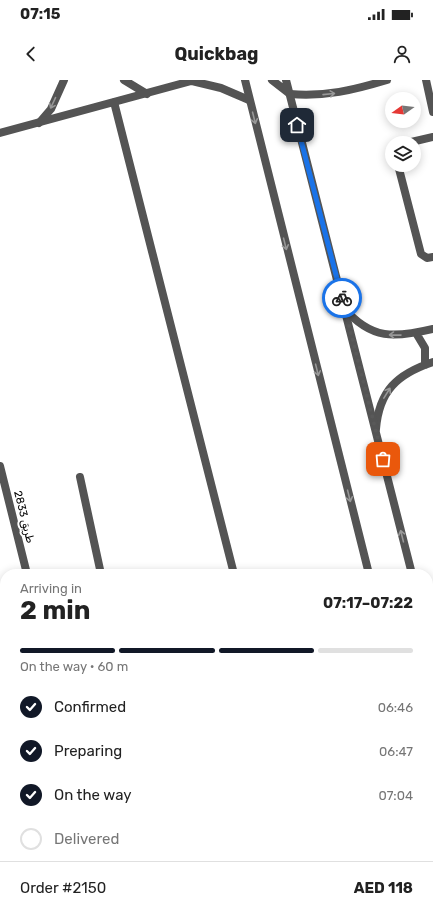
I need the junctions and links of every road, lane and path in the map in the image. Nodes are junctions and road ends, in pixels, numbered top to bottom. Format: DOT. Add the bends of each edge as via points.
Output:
graph roads {
  1 [pos="64,80"];
  2 [pos="124,80"];
  3 [pos="245,80"];
  4 [pos="272,80"];
  5 [pos="286,80"];
  6 [pos="387,80"];
  7 [pos="426,80"];
  8 [pos="193,81"];
  9 [pos="147,94"];
  10 [pos="290,94"];
  11 [pos="249,100"];
  12 [pos="114,102"];
  13 [pos="433,112"];
  14 [pos="39,123"];
  15 [pos="0,133"];
  16 [pos="433,136"];
  17 [pos="421,139"];
  18 [pos="400,172"];
  19 [pos="433,257"];
  20 [pos="344,308"];
  21 [pos="433,329"];
  22 [pos="416,333"];
  23 [pos="429,364"];
  24 [pos="376,430"];
  25 [pos="0,466"];
  26 [pos="80,477"];
  27 [pos="26,569"];
  28 [pos="100,569"];
  29 [pos="233,569"];
  30 [pos="368,569"];
  31 [pos="411,569"];
  1 -- 14 [label="street, one-way" via="50,109"];
  2 -- 9 [label="street"];
  3 -- 11 [label="street"];
  4 -- 10 [label="street"];
  5 -- 10 [label="street"];
  10 -- 6 [label="street, one-way" via="328,95"];
  7 -- 13 [label="street"];
  8 -- 9 [label="street"];
  8 -- 11 [label="street" via="221,88"];
  9 -- 12 [label="street"];
  10 -- 20 [label="street"];
  11 -- 30 [label="street, one-way"];
  12 -- 14 [label="street"];
  12 -- 29 [label="street"];
  14 -- 15 [label="street"];
  16 -- 17 [label="street"];
  18 -- 19 [label="street" via="421,254 427,258"];
  22 -- 20 [label="street, one-way" via="390,336 377,333 364,327"];
  20 -- 24 [label="street"];
  21 -- 22 [label="street"];
  22 -- 23 [label="street" via="425,348"];
  24 -- 23 [label="street, one-way" via="377,415 390,388 400,377"];
  31 -- 24 [label="street, one-way"];
  25 -- 27 [label="street, طريق 2833"];
  26 -- 28 [label="street"];
}
